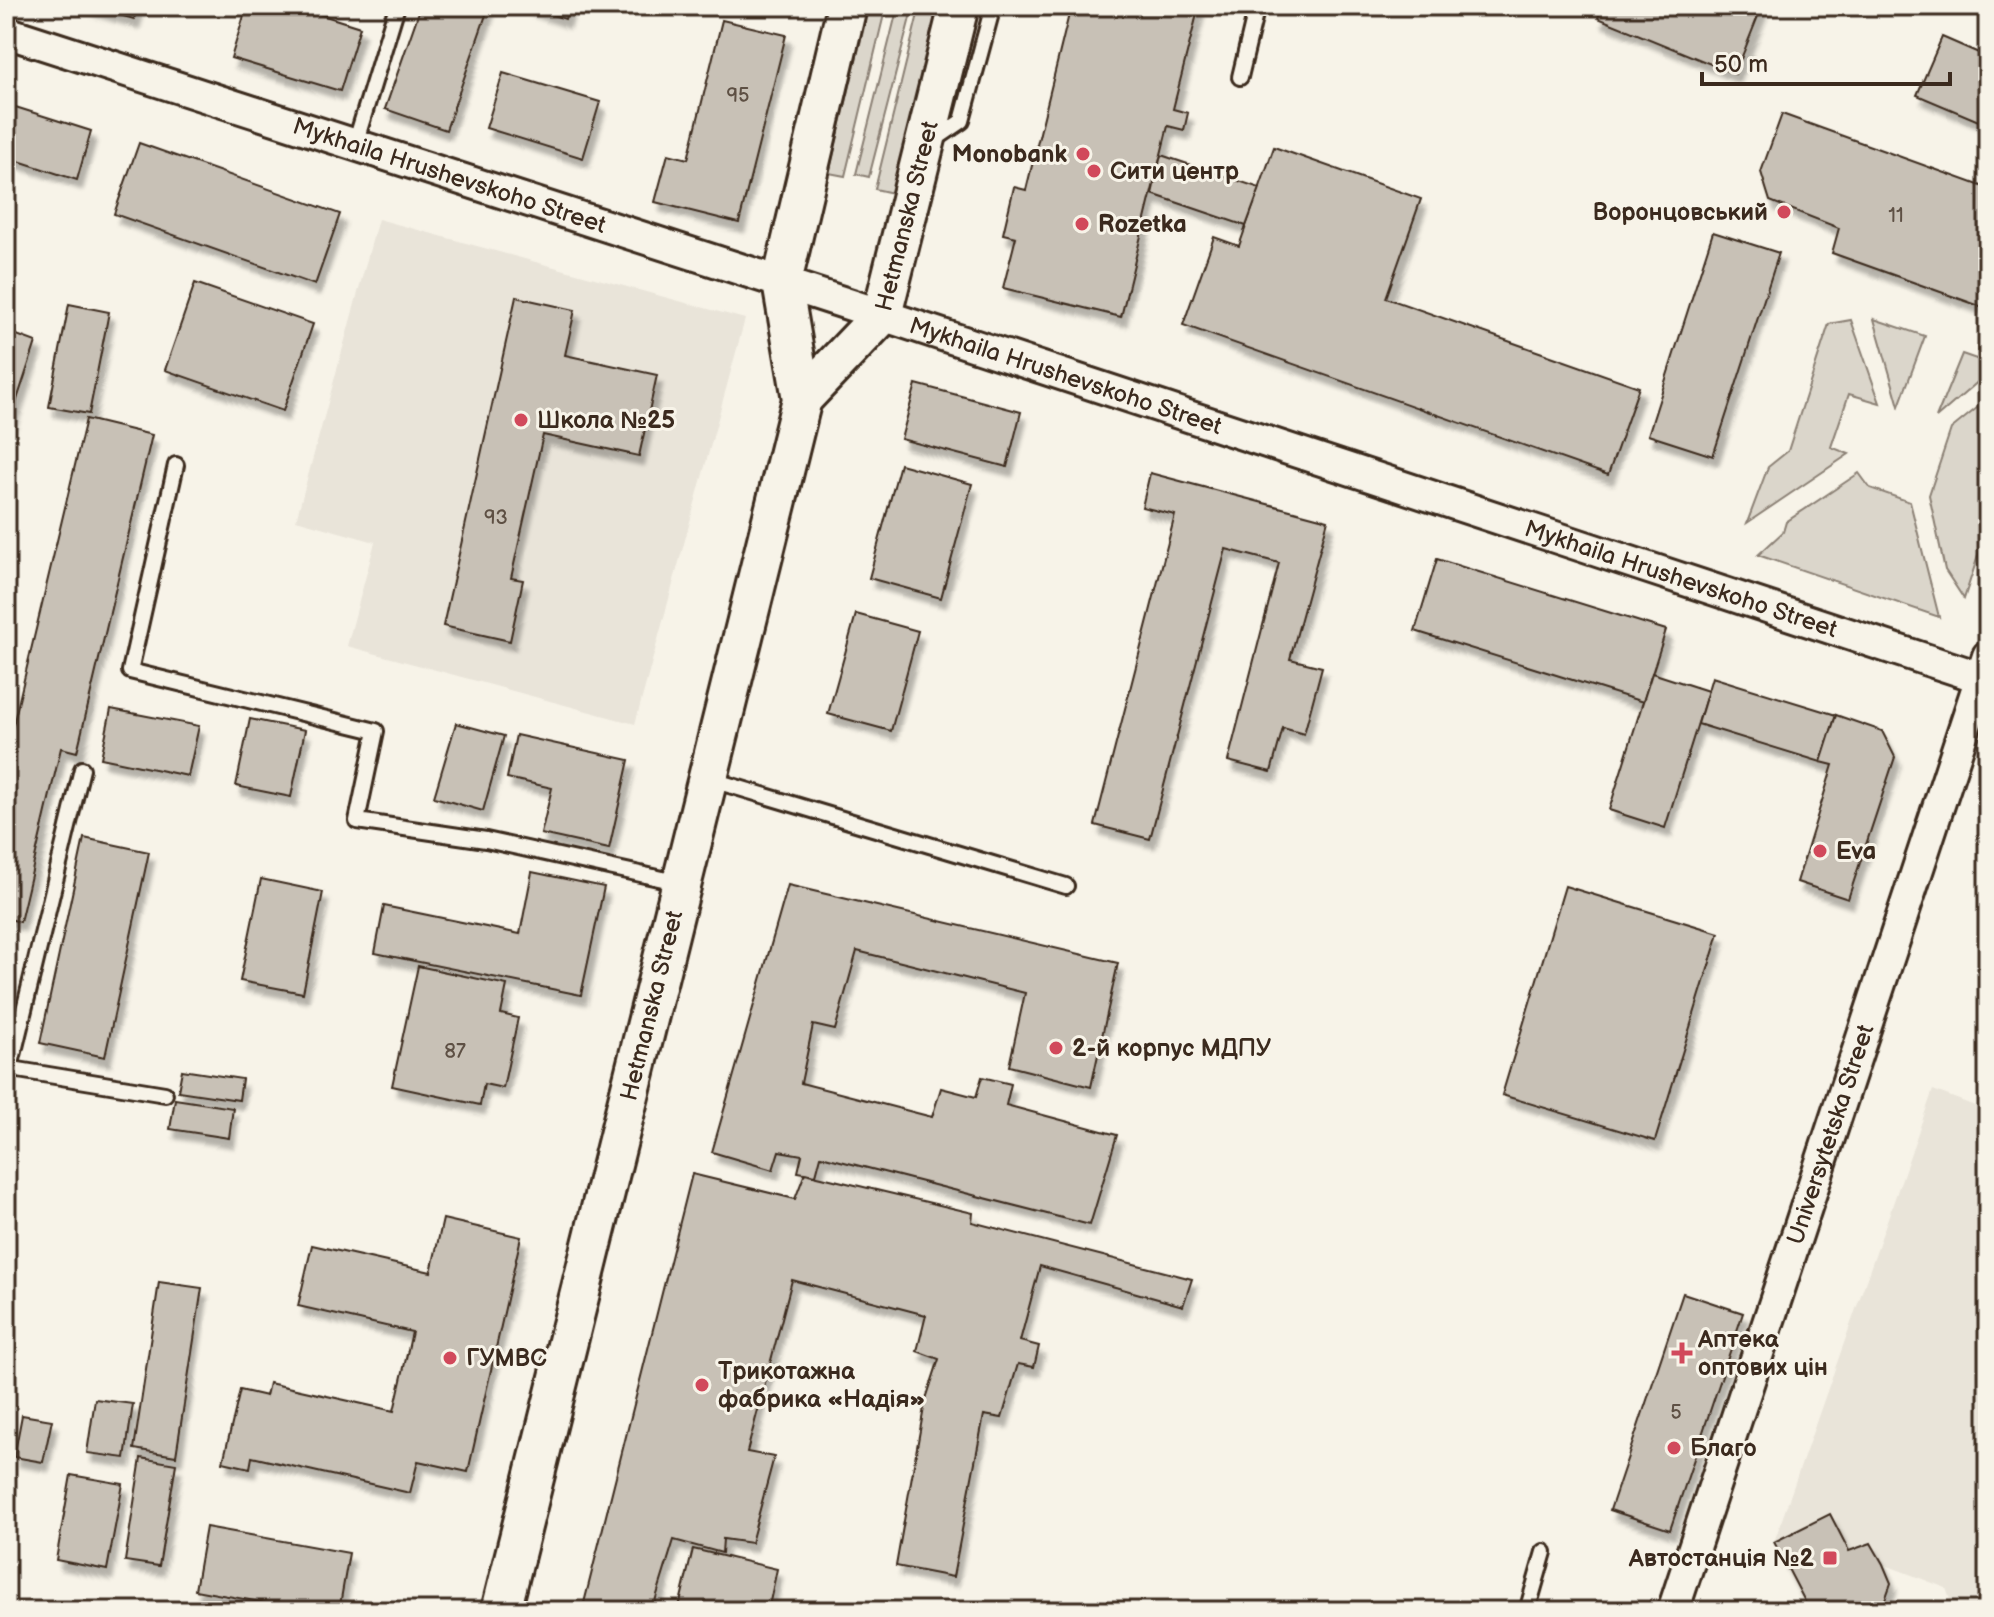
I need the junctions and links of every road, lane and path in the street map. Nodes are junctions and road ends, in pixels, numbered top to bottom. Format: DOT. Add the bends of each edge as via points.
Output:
graph roads {
  1 [pos="397,6"];
  2 [pos="847,6"];
  3 [pos="959,6"];
  4 [pos="993,6"];
  5 [pos="1257,6"];
  6 [pos="6,32"];
  7 [pos="1240,77"];
  8 [pos="355,144"];
  9 [pos="923,147"];
  10 [pos="782,282"];
  11 [pos="882,315"];
  12 [pos="802,399"];
  13 [pos="176,465"];
  14 [pos="1986,672"];
  15 [pos="82,769"];
  16 [pos="708,779"];
  17 [pos="682,883"];
  18 [pos="1066,886"];
  19 [pos="8,1068"];
  20 [pos="165,1094"];
  21 [pos="1544,1552"];
  22 [pos="501,1611"];
  23 [pos="1527,1611"];
  24 [pos="1673,1611"];
  1 -- 8 [label="lane"];
  2 -- 10 [label="street, Hetmanska Street"];
  3 -- 9 [label="street, Hetmanska Street"];
  4 -- 9 [label="lane" via="962,121"];
  5 -- 7 [label="lane"];
  6 -- 8 [label="street, Mykhaila Hrushevskoho Street"];
  8 -- 10 [label="street, Mykhaila Hrushevskoho Street"];
  9 -- 11 [label="street, Hetmanska Street"];
  10 -- 11 [label="street, Mykhaila Hrushevskoho Street"];
  10 -- 12 [label="street, Hetmanska Street"];
  11 -- 12 [label="street, Hetmanska Street"];
  11 -- 14 [label="street, Mykhaila Hrushevskoho Street"];
  12 -- 16 [label="street, Hetmanska Street"];
  13 -- 17 [label="lane" via="130,671 376,731 357,821 486,840"];
  14 -- 24 [label="street, Universytetska Street"];
  15 -- 19 [label="lane"];
  16 -- 17 [label="street, Hetmanska Street"];
  16 -- 18 [label="lane"];
  17 -- 22 [label="street, Hetmanska Street"];
  19 -- 20 [label="lane"];
  21 -- 23 [label="lane"];
}
